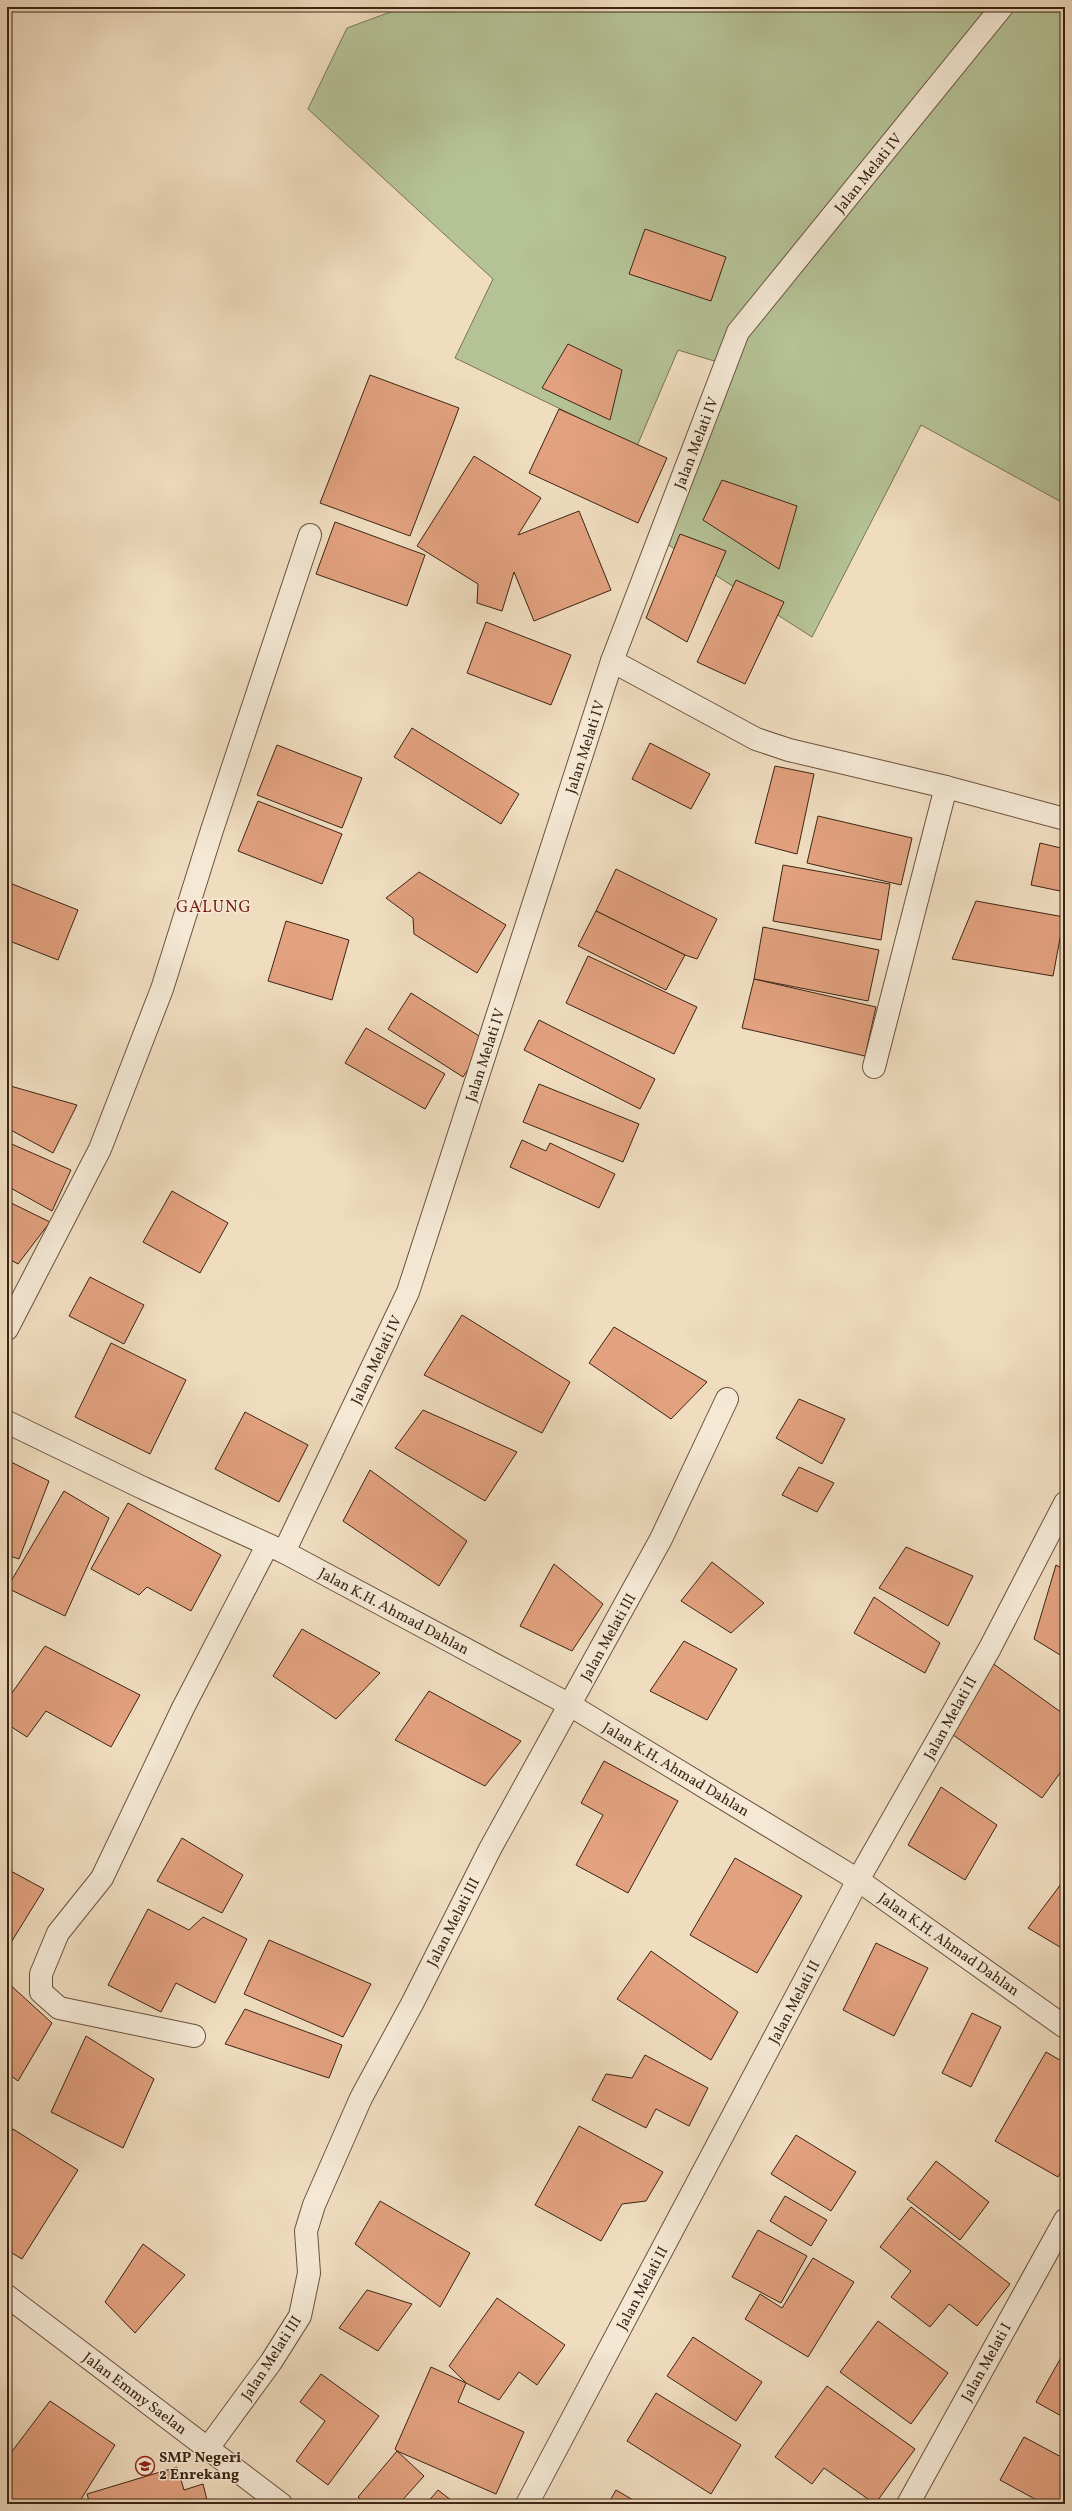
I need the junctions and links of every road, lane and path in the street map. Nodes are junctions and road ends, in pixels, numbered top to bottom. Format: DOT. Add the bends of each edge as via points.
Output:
graph roads {
  1 [pos="1002,7"];
  2 [pos="310,535"];
  3 [pos="612,661"];
  4 [pos="946,787"];
  5 [pos="1065,819"];
  6 [pos="874,1067"];
  7 [pos="7,1329"];
  8 [pos="727,1399"];
  9 [pos="7,1422"];
  10 [pos="1065,1503"];
  11 [pos="275,1549"];
  12 [pos="570,1705"];
  13 [pos="858,1880"];
  14 [pos="1065,2027"];
  15 [pos="194,2036"];
  16 [pos="1065,2220"];
  17 [pos="7,2296"];
  18 [pos="208,2448"];
  19 [pos="282,2504"];
  20 [pos="527,2504"];
  21 [pos="908,2504"];
  1 -- 3 [label="street, Jalan Melati IV" via="738,332"];
  2 -- 7 [label="street" via="162,989 100,1149"];
  3 -- 4 [label="street" via="756,739 789,750"];
  3 -- 11 [label="street, Jalan Melati IV" via="408,1292"];
  4 -- 5 [label="street"];
  4 -- 6 [label="street"];
  8 -- 12 [label="street, Jalan Melati III" via="661,1539"];
  9 -- 11 [label="street, Jalan K.H. Ahmad Dahlan"];
  10 -- 13 [label="street, Jalan Melati II" via="990,1648"];
  11 -- 12 [label="street, Jalan K.H. Ahmad Dahlan"];
  11 -- 15 [label="street, Jalan Melati IV" via="183,1708 102,1878 58,1933 42,1974 41,1992 59,2008"];
  12 -- 13 [label="street, Jalan K.H. Ahmad Dahlan"];
  12 -- 18 [label="street, Jalan Melati III" via="490,1849 413,2002 361,2098 314,2205 306,2231 309,2273 300,2316 271,2362"];
  13 -- 14 [label="street, Jalan K.H. Ahmad Dahlan"];
  13 -- 20 [label="street, Jalan Melati II"];
  16 -- 21 [label="street, Jalan Melati I"];
  17 -- 18 [label="street, Jalan Emmy Saelan"];
  18 -- 19 [label="street, Jalan Emmy Saelan"];
}
